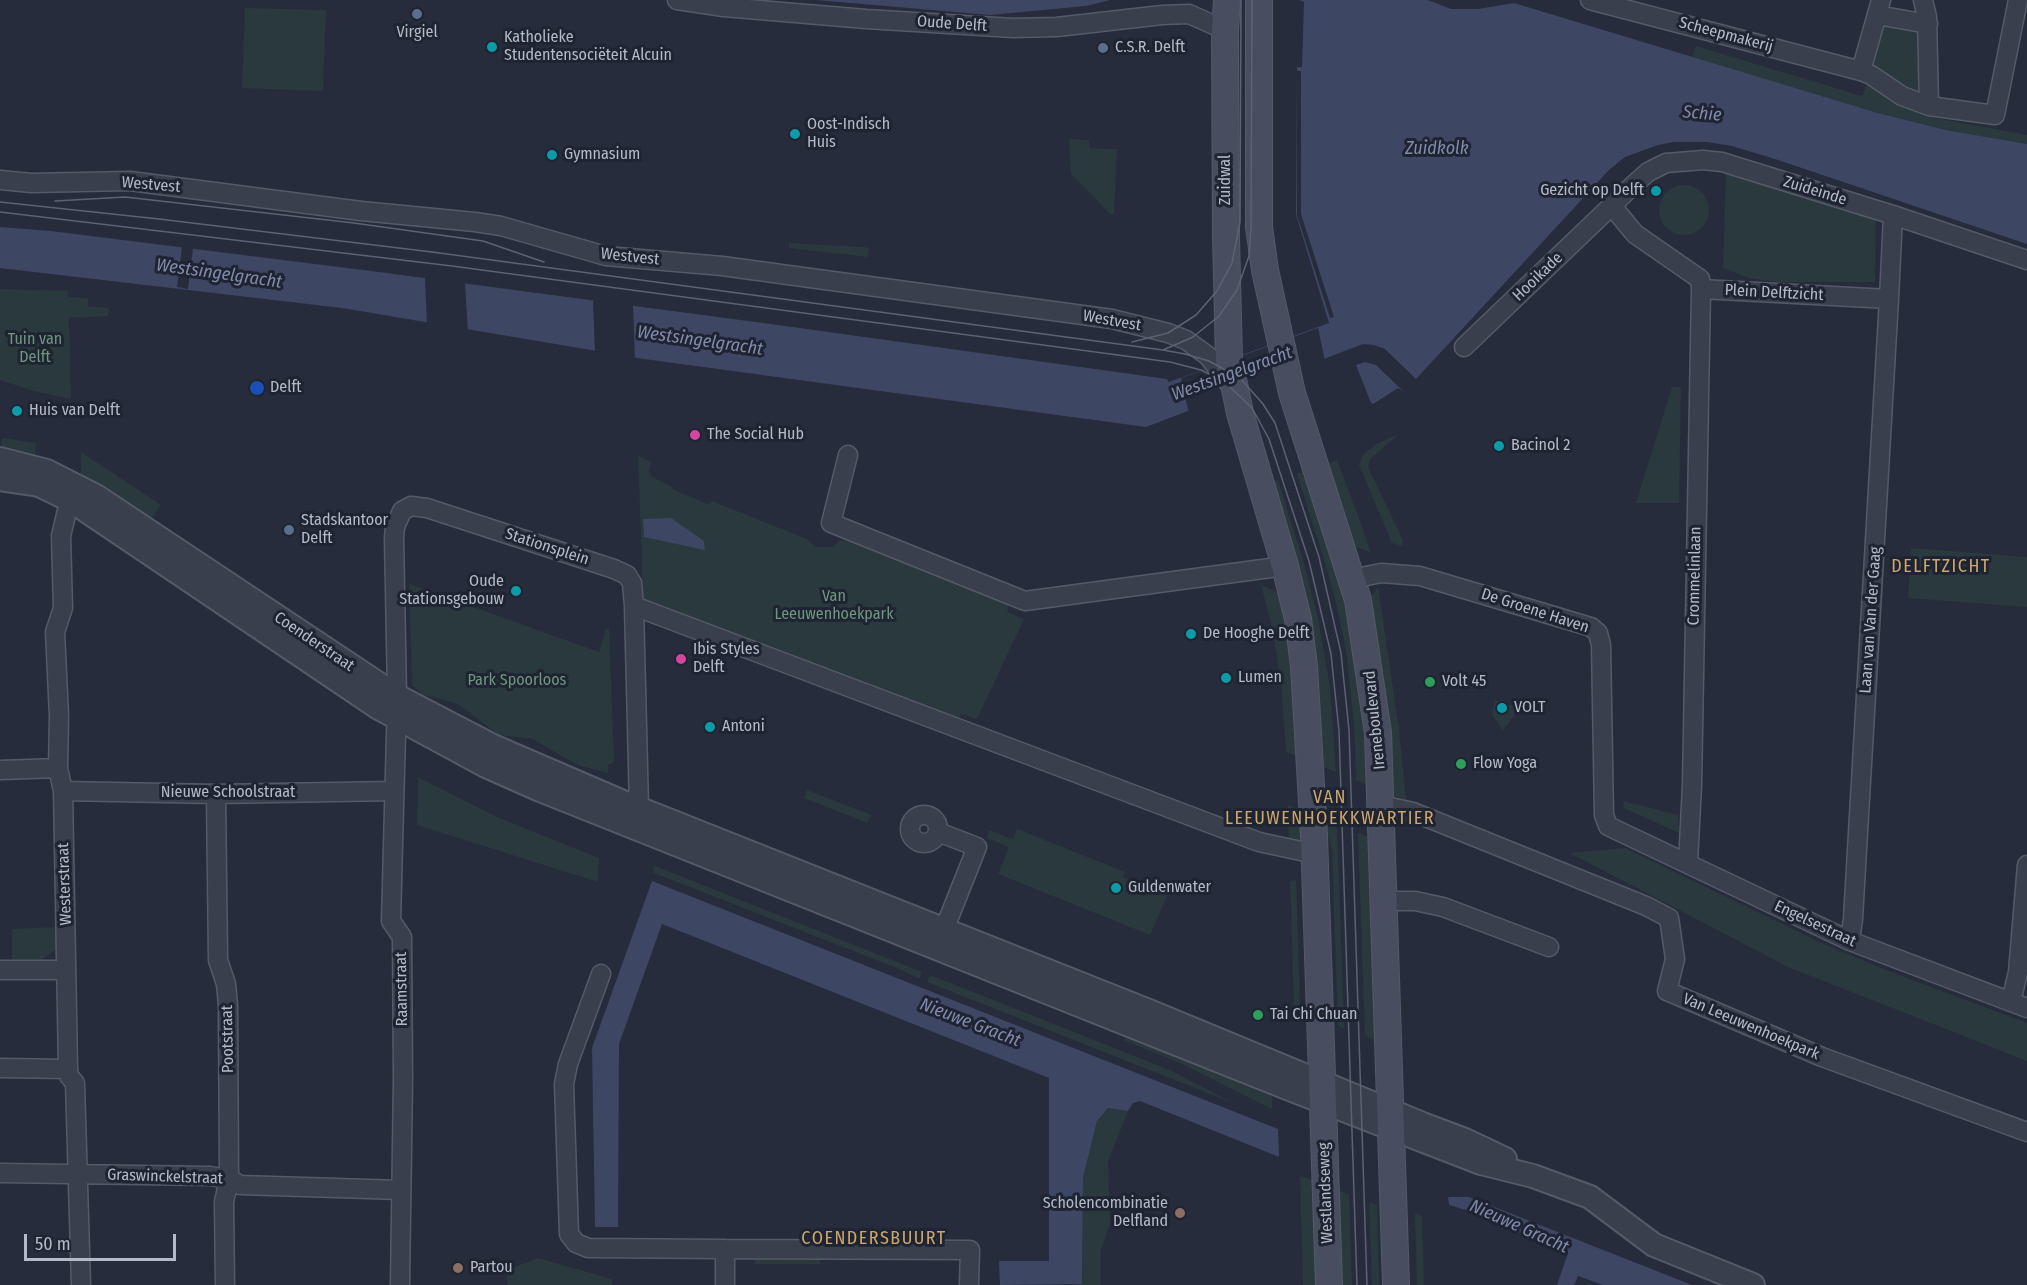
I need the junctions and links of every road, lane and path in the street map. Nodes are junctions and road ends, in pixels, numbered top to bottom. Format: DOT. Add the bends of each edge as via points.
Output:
graph roads {
  1 [pos="677,0"];
  2 [pos="1227,0"];
  3 [pos="1259,0"];
  4 [pos="1590,0"];
  5 [pos="1923,0"];
  6 [pos="2019,0"];
  7 [pos="1880,5"];
  8 [pos="1928,24"];
  9 [pos="1225,30"];
  10 [pos="2020,32"];
  11 [pos="1861,71"];
  12 [pos="1929,106"];
  13 [pos="0,180"];
  14 [pos="1612,206"];
  15 [pos="1893,214"];
  16 [pos="2027,260"];
  17 [pos="1701,289"];
  18 [pos="1889,299"];
  19 [pos="1282,341"];
  20 [pos="1464,347"];
  21 [pos="1222,363"];
  22 [pos="848,454"];
  23 [pos="0,459"];
  24 [pos="0,479"];
  25 [pos="71,491"];
  26 [pos="1285,566"];
  27 [pos="1352,579"];
  28 [pos="633,606"];
  29 [pos="397,707"];
  30 [pos="58,768"];
  31 [pos="0,770"];
  32 [pos="63,791"];
  33 [pos="394,791"];
  34 [pos="216,794"];
  35 [pos="1382,805"];
  36 [pos="631,815"];
  37 [pos="1608,826"];
  38 [pos="938,832"];
  39 [pos="1315,854"];
  40 [pos="1688,863"];
  41 [pos="2027,864"];
  42 [pos="1384,901"];
  43 [pos="940,938"];
  44 [pos="1850,941"];
  45 [pos="1549,947"];
  46 [pos="0,970"];
  47 [pos="66,970"];
  48 [pos="601,974"];
  49 [pos="2019,1005"];
  50 [pos="0,1068"];
  51 [pos="68,1069"];
  52 [pos="1322,1092"];
  53 [pos="1391,1119"];
  54 [pos="2027,1132"];
  55 [pos="0,1173"];
  56 [pos="78,1174"];
  57 [pos="229,1179"];
  58 [pos="401,1190"];
  59 [pos="725,1249"];
  60 [pos="81,1285"];
  61 [pos="225,1285"];
  62 [pos="400,1285"];
  63 [pos="725,1285"];
  64 [pos="969,1285"];
  65 [pos="1329,1285"];
  66 [pos="1396,1285"];
  67 [pos="1753,1285"];
  1 -- 9 [label="street, Oude Delft" via="842,17 1013,28 1189,14"];
  2 -- 9 [label="main road, Zuidwal"];
  3 -- 19 [label="main road, Zuidwal" via="1259,227"];
  4 -- 11 [label="street, Scheepmakerij"];
  5 -- 8 [label="street"];
  6 -- 10 [label="street"];
  7 -- 8 [label="street"];
  7 -- 11 [label="street"];
  8 -- 12 [label="street"];
  9 -- 21 [label="main road, Zuidwal" via="1226,267"];
  10 -- 12 [label="street, Scheepmakerij" via="1995,115"];
  11 -- 12 [label="street, Scheepmakerij" via="1902,96"];
  13 -- 21 [label="street, Westvest" via="130,181 475,222 606,256 722,266 1112,319 1178,336"];
  14 -- 15 [label="street, Zuideinde" via="1648,172 1666,163 1703,160 1722,162"];
  14 -- 17 [label="street, Plein Delftzicht" via="1635,234 1700,279"];
  14 -- 20 [label="street, Hooikade"];
  15 -- 16 [label="street, Zuideinde"];
  15 -- 18 [label="street"];
  17 -- 18 [label="street, Plein Delftzicht"];
  17 -- 40 [label="street, Crommelinlaan"];
  18 -- 44 [label="street, Laan van Van der Gaag"];
  19 -- 27 [label="main road, Ireneboulevard" via="1292,393"];
  21 -- 26 [label="main road" via="1239,403"];
  22 -- 26 [label="street" via="831,523 1025,601"];
  23 -- 25 [label="street, Coenderstraat" via="47,471"];
  24 -- 25 [label="street, Coenderstraat"];
  25 -- 29 [label="street, Coenderstraat" via="326,675"];
  25 -- 30 [label="street, Westerstraat" via="61,537 63,608 55,632"];
  26 -- 39 [label="main road" via="1305,666"];
  27 -- 35 [label="main road, Ireneboulevard" via="1371,678"];
  27 -- 37 [label="street, De Groene Haven" via="1382,573 1420,576 1591,627 1598,633 1604,814"];
  28 -- 29 [label="street, Stationsplein" via="632,584 621,571 411,506 402,511 395,527"];
  28 -- 36 [label="street, Stationsplein"];
  28 -- 39 [label="street" via="1259,842"];
  29 -- 33 [label="street, Raamstraat"];
  29 -- 36 [label="street, Coenderstraat" via="486,766 540,790"];
  30 -- 31 [label="street"];
  30 -- 32 [label="street, Westerstraat"];
  32 -- 34 [label="street, Nieuwe Schoolstraat"];
  32 -- 47 [label="street, Westerstraat"];
  33 -- 34 [label="street, Nieuwe Schoolstraat"];
  33 -- 58 [label="street, Raamstraat" via="391,921 402,937"];
  34 -- 57 [label="street, Pootstraat" via="218,960 228,1005"];
  35 -- 42 [label="main road, Ireneboulevard"];
  35 -- 54 [label="street, Van Leeuwenhoekpark" via="1413,812 1670,918 1675,959 1667,992 1822,1057"];
  36 -- 43 [label="street"];
  37 -- 40 [label="street, Engelsestraat"];
  38 -- 43 [label="street" via="977,847"];
  39 -- 52 [label="main road"];
  40 -- 44 [label="street, Engelsestraat"];
  41 -- 49 [label="street"];
  42 -- 45 [label="street" via="1415,901 1443,907"];
  42 -- 53 [label="main road, Ireneboulevard"];
  43 -- 52 [label="street"];
  44 -- 49 [label="street, Engelsestraat"];
  46 -- 47 [label="street"];
  47 -- 51 [label="street, Westerstraat"];
  48 -- 59 [label="street" via="564,1084 569,1234 576,1243 588,1248"];
  50 -- 51 [label="street"];
  51 -- 56 [label="street, Westerstraat" via="75,1083"];
  52 -- 53 [label="street"];
  52 -- 65 [label="main road, Westlandseweg"];
  53 -- 66 [label="main road"];
  53 -- 67 [label="street" via="1488,1165 1590,1197 1654,1245"];
  55 -- 56 [label="street, Graswinckelstraat"];
  56 -- 57 [label="street, Graswinckelstraat"];
  56 -- 60 [label="street, Westerstraat"];
  57 -- 58 [label="street, Graswinckelstraat" via="240,1185"];
  57 -- 61 [label="street, Pootstraat" via="224,1202"];
  58 -- 62 [label="street, Raamstraat"];
  59 -- 63 [label="street"];
  59 -- 64 [label="street" via="970,1250"];
}
